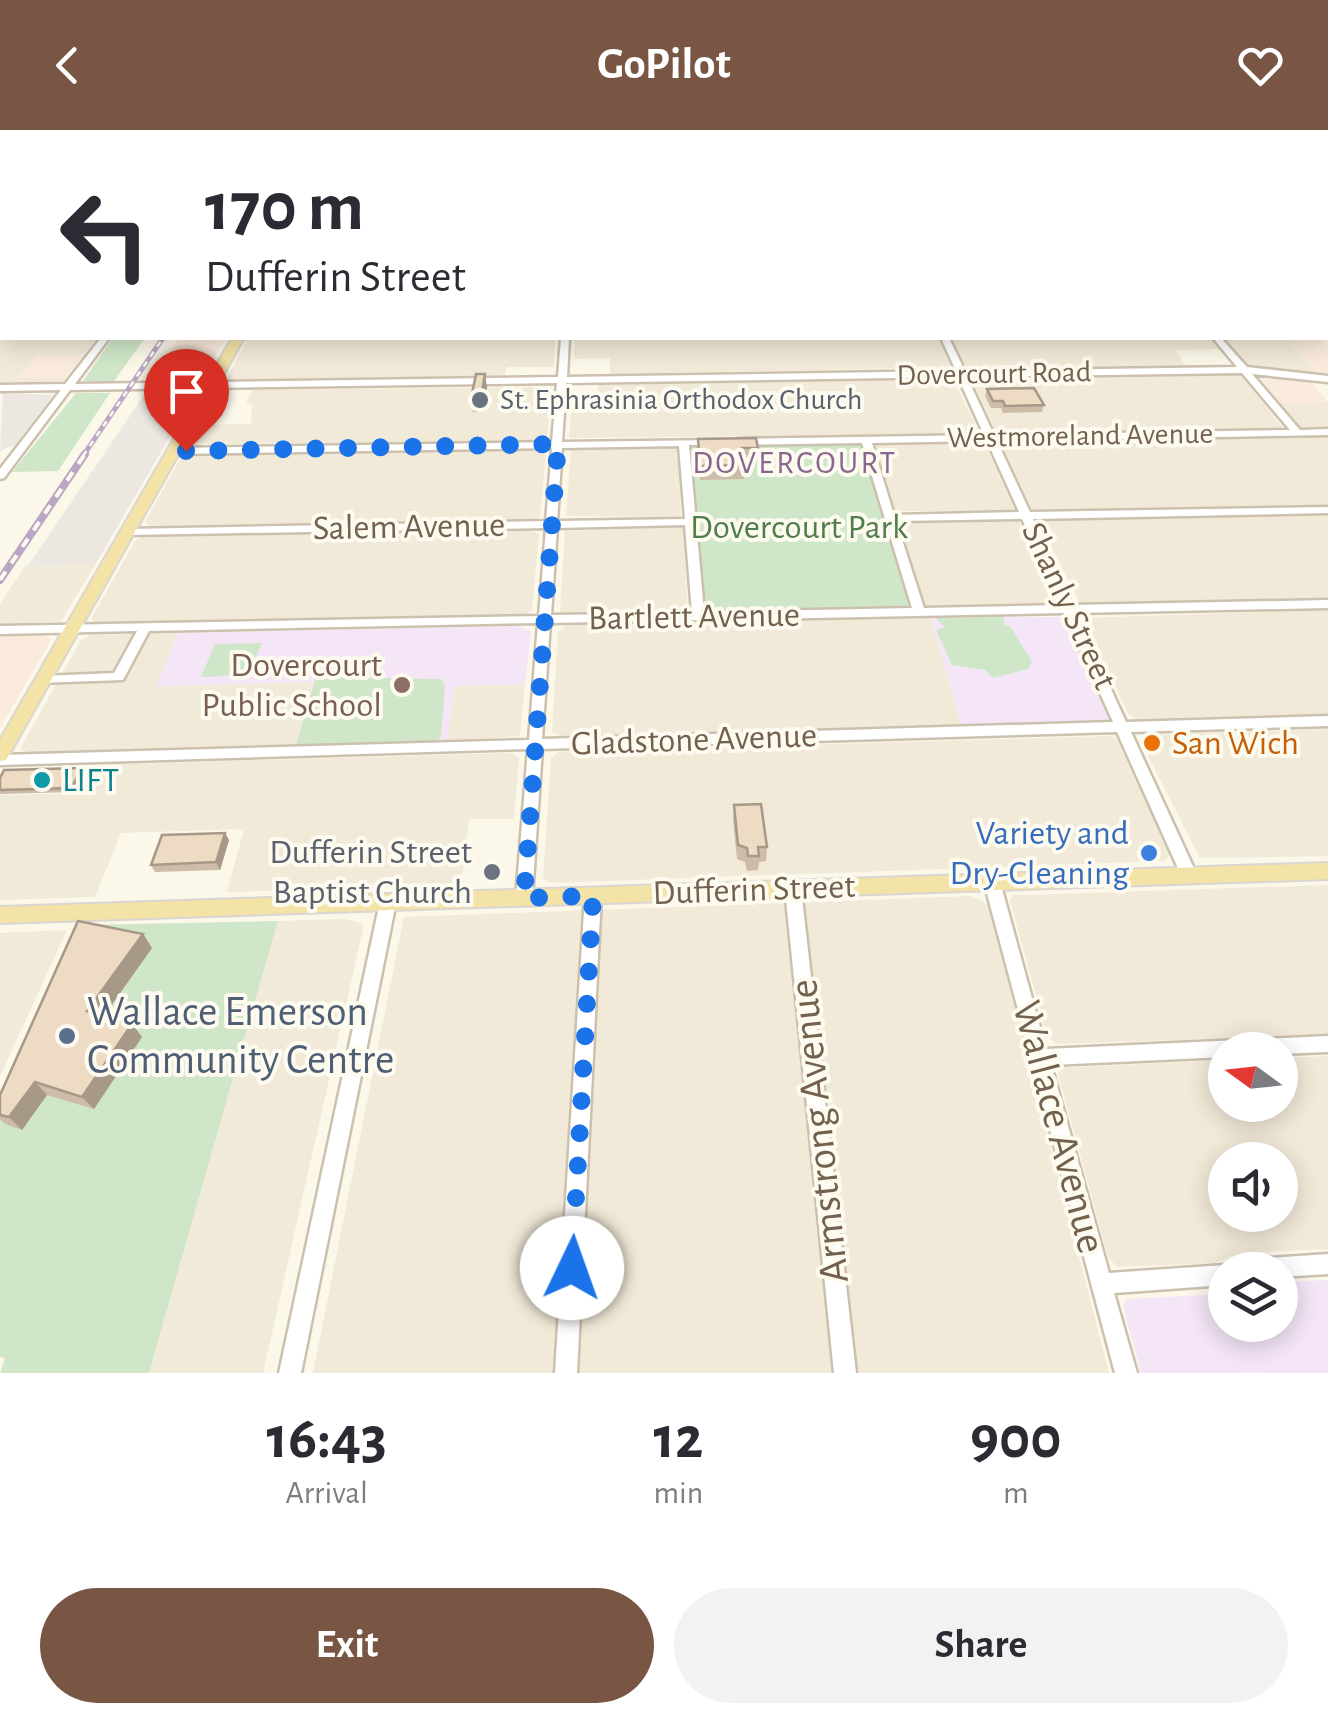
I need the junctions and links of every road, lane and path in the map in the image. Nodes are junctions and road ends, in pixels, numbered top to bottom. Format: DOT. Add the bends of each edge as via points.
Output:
graph roads {
  1 [pos="103,340"];
  2 [pos="237,340"];
  3 [pos="565,340"];
  4 [pos="946,340"];
  5 [pos="1220,340"];
  6 [pos="1244,370"];
  7 [pos="962,374"];
  8 [pos="1328,379"];
  9 [pos="562,380"];
  10 [pos="211,385"];
  11 [pos="67,387"];
  12 [pos="0,388"];
  13 [pos="1297,432"];
  14 [pos="1328,432"];
  15 [pos="992,438"];
  16 [pos="866,440"];
  17 [pos="684,443"];
  18 [pos="558,444"];
  19 [pos="172,451"];
  20 [pos="0,454"];
  21 [pos="17,454"];
  22 [pos="0,476"];
  23 [pos="1328,510"];
  24 [pos="1027,516"];
  25 [pos="890,518"];
  26 [pos="690,522"];
  27 [pos="552,524"];
  28 [pos="128,532"];
  29 [pos="1328,604"];
  30 [pos="1070,610"];
  31 [pos="919,612"];
  32 [pos="698,617"];
  33 [pos="545,620"];
  34 [pos="144,628"];
  35 [pos="72,629"];
  36 [pos="0,630"];
  37 [pos="43,680"];
  38 [pos="1328,721"];
  39 [pos="1124,727"];
  40 [pos="535,745"];
  41 [pos="0,757"];
  42 [pos="1328,870"];
  43 [pos="1188,876"];
  44 [pos="992,882"];
  45 [pos="793,888"];
  46 [pos="593,896"];
  47 [pos="524,898"];
  48 [pos="388,902"];
  49 [pos="0,914"];
  50 [pos="1328,1044"];
  51 [pos="1040,1057"];
  52 [pos="1328,1264"];
  53 [pos="1298,1266"];
  54 [pos="1208,1276"];
  55 [pos="1102,1284"];
  56 [pos="290,1373"];
  57 [pos="566,1373"];
  58 [pos="845,1373"];
  59 [pos="1126,1373"];
  1 -- 11 [label="street"];
  2 -- 10 [label="main road"];
  3 -- 9 [label="street"];
  4 -- 7 [label="street, Shanly Street"];
  5 -- 6 [label="street"];
  6 -- 7 [label="street, Dovercourt Road"];
  6 -- 8 [label="street, Dovercourt Road"];
  6 -- 13 [label="street"];
  7 -- 9 [label="street, Dovercourt Road"];
  7 -- 15 [label="street, Shanly Street"];
  9 -- 10 [label="street, Dovercourt Road"];
  9 -- 18 [label="street"];
  10 -- 11 [label="street, Dovercourt Road"];
  10 -- 19 [label="main road"];
  11 -- 12 [label="street, Dovercourt Road"];
  11 -- 21 [label="street"];
  13 -- 14 [label="street, Westmoreland Avenue"];
  13 -- 15 [label="street, Westmoreland Avenue"];
  15 -- 16 [label="street, Westmoreland Avenue"];
  15 -- 24 [label="street, Shanly Street"];
  16 -- 17 [label="street, Westmoreland Avenue"];
  16 -- 25 [label="street"];
  17 -- 18 [label="street, Westmoreland Avenue"];
  17 -- 26 [label="street"];
  18 -- 19 [label="street, Westmoreland Avenue"];
  18 -- 27 [label="street"];
  19 -- 28 [label="main road"];
  20 -- 21 [label="street"];
  21 -- 22 [label="street"];
  23 -- 24 [label="street"];
  24 -- 25 [label="street"];
  24 -- 30 [label="street, Shanly Street"];
  25 -- 31 [label="street"];
  26 -- 27 [label="street, Salem Avenue"];
  26 -- 32 [label="street"];
  27 -- 28 [label="street, Salem Avenue"];
  27 -- 33 [label="street"];
  28 -- 35 [label="main road"];
  29 -- 30 [label="street, Bartlett Avenue"];
  30 -- 31 [label="street, Bartlett Avenue"];
  30 -- 39 [label="street, Shanly Street"];
  31 -- 32 [label="street, Bartlett Avenue"];
  32 -- 33 [label="street, Bartlett Avenue"];
  33 -- 34 [label="street, Bartlett Avenue"];
  33 -- 40 [label="street"];
  34 -- 35 [label="street, Bartlett Avenue"];
  34 -- 37 [label="street" via="118,677"];
  35 -- 36 [label="street, Bartlett Avenue"];
  35 -- 37 [label="main road"];
  37 -- 41 [label="main road"];
  38 -- 39 [label="street, Gladstone Avenue"];
  39 -- 40 [label="street, Gladstone Avenue"];
  39 -- 43 [label="street, Shanly Street"];
  40 -- 41 [label="street, Gladstone Avenue"];
  40 -- 47 [label="street"];
  42 -- 43 [label="main road, Dufferin Street"];
  43 -- 44 [label="main road, Dufferin Street"];
  44 -- 45 [label="main road, Dufferin Street"];
  44 -- 51 [label="street, Wallace Avenue"];
  45 -- 46 [label="main road, Dufferin Street"];
  45 -- 58 [label="street, Armstrong Avenue"];
  46 -- 47 [label="main road, Dufferin Street"];
  46 -- 57 [label="street"];
  47 -- 48 [label="main road, Dufferin Street"];
  48 -- 49 [label="main road, Dufferin Street"];
  48 -- 56 [label="street"];
  50 -- 51 [label="street"];
  51 -- 55 [label="street, Wallace Avenue"];
  52 -- 53 [label="street"];
  54 -- 55 [label="street"];
  55 -- 59 [label="street, Wallace Avenue"];
}
